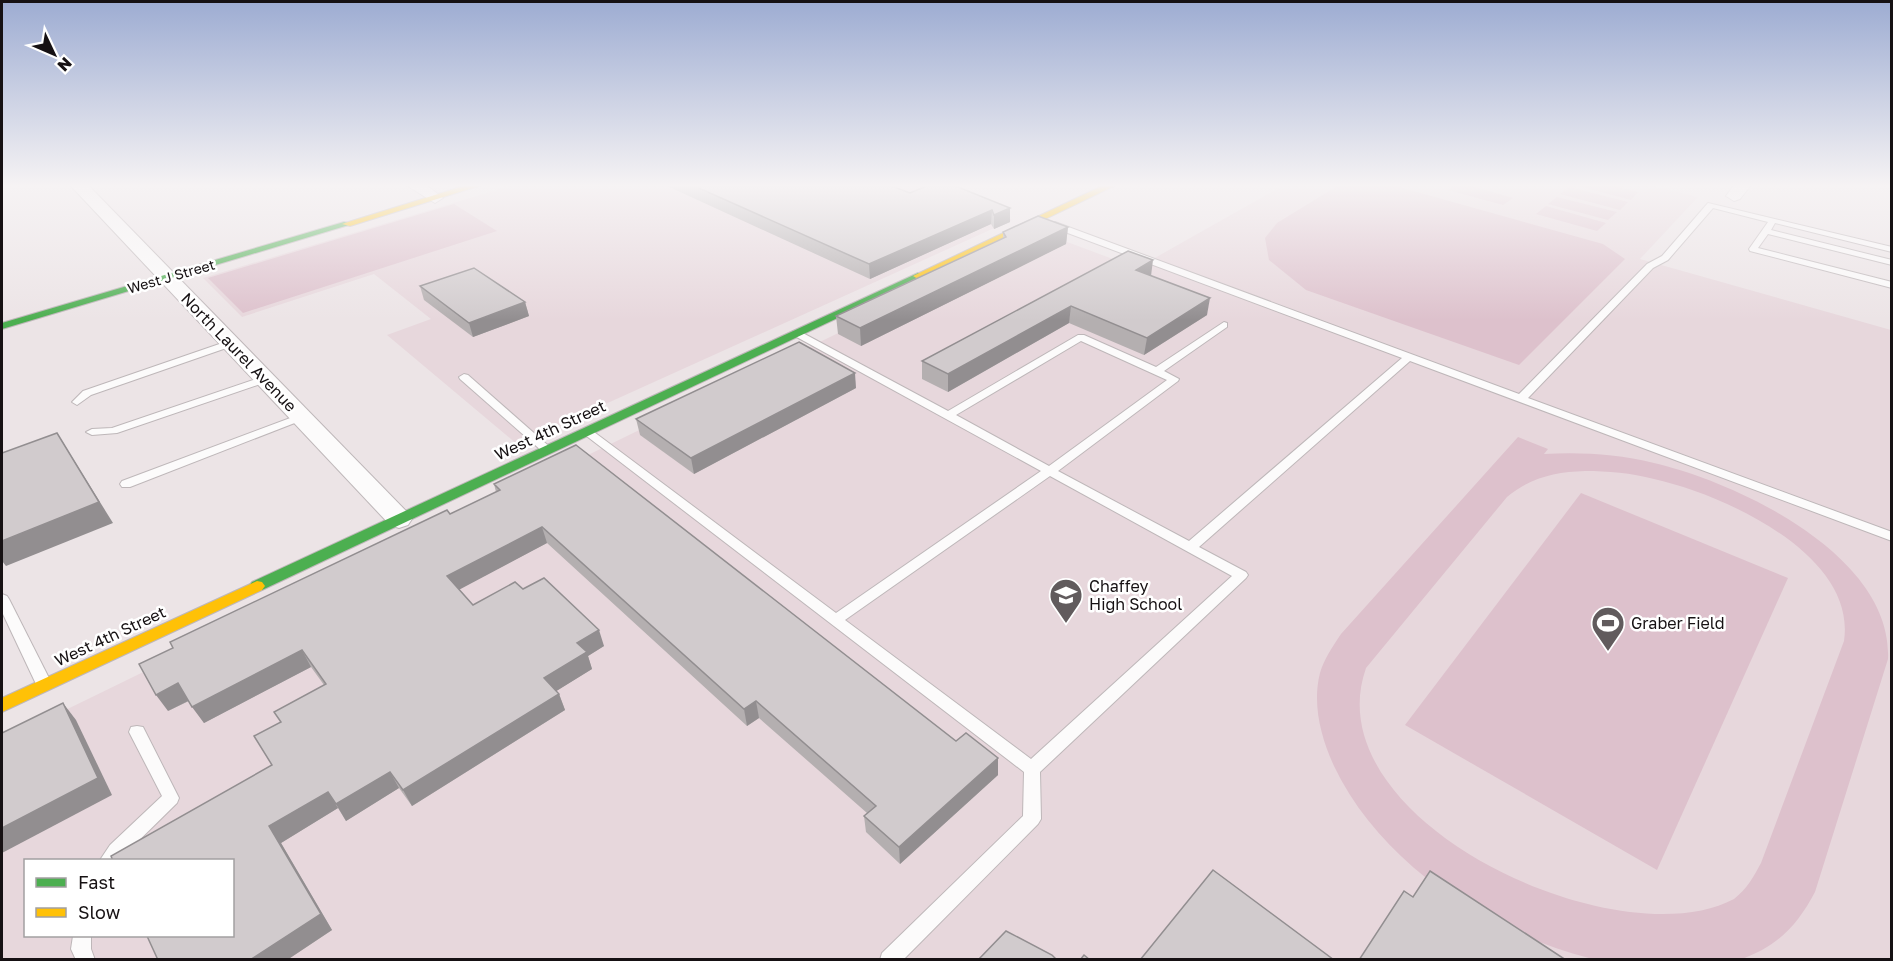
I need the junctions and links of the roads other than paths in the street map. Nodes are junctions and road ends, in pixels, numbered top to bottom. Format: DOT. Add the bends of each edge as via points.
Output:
graph roads {
  1 [pos="121,230"];
  2 [pos="327,230"];
  3 [pos="1018,230"];
  4 [pos="1066,230"];
  5 [pos="1689,230"];
  6 [pos="1809,230"];
  7 [pos="1766,231"];
  8 [pos="1892,250"];
  9 [pos="1892,263"];
  10 [pos="167,277"];
  11 [pos="1892,285"];
  12 [pos="1224,325"];
  13 [pos="2,326"];
  14 [pos="796,333"];
  15 [pos="231,343"];
  16 [pos="1409,357"];
  17 [pos="1157,371"];
  18 [pos="464,377"];
  19 [pos="265,379"];
  20 [pos="1521,399"];
  21 [pos="77,402"];
  22 [pos="947,416"];
  23 [pos="301,417"];
  24 [pos="92,432"];
  25 [pos="586,432"];
  26 [pos="547,450"];
  27 [pos="1050,471"];
  28 [pos="126,484"];
  29 [pos="399,519"];
  30 [pos="1892,537"];
  31 [pos="1191,548"];
  32 [pos="2,599"];
  33 [pos="835,620"];
  34 [pos="45,685"];
  35 [pos="2,705"];
  36 [pos="137,732"];
  37 [pos="1032,769"];
  38 [pos="110,859"];
  39 [pos="82,937"];
  40 [pos="86,960"];
  41 [pos="889,960"];
  1 -- 10 [label="street, North Laurel Avenue"];
  2 -- 10 [label="main road, West J Street"];
  3 -- 14 [label="main road, West 4th Street"];
  4 -- 16 [label="lane"];
  5 -- 20 [label="lane"];
  6 -- 8 [label="lane"];
  7 -- 9 [label="lane"];
  7 -- 11 [label="lane" via="1753,249"];
  10 -- 13 [label="main road, West J Street"];
  10 -- 15 [label="street, North Laurel Avenue"];
  12 -- 17 [label="lane"];
  14 -- 22 [label="lane"];
  14 -- 25 [label="main road, West 4th Street"];
  15 -- 19 [label="street, North Laurel Avenue"];
  15 -- 21 [label="lane" via="87,393"];
  16 -- 20 [label="lane"];
  16 -- 31 [label="lane"];
  17 -- 22 [label="lane" via="1081,338"];
  17 -- 27 [label="lane" via="1174,379"];
  18 -- 26 [label="lane"];
  19 -- 23 [label="street, North Laurel Avenue"];
  19 -- 24 [label="lane" via="113,431"];
  20 -- 30 [label="lane"];
  22 -- 27 [label="lane"];
  23 -- 28 [label="lane"];
  23 -- 29 [label="street, North Laurel Avenue"];
  25 -- 26 [label="main road, West 4th Street"];
  25 -- 33 [label="lane"];
  26 -- 29 [label="main road, West 4th Street"];
  27 -- 31 [label="lane"];
  27 -- 33 [label="lane"];
  29 -- 34 [label="main road, West 4th Street"];
  31 -- 37 [label="lane" via="1241,575"];
  32 -- 34 [label="lane"];
  33 -- 37 [label="lane"];
  34 -- 35 [label="main road, West 4th Street"];
  36 -- 38 [label="lane" via="171,798"];
  37 -- 41 [label="lane" via="1032,819"];
  39 -- 40 [label="lane" via="81,949"];
}
